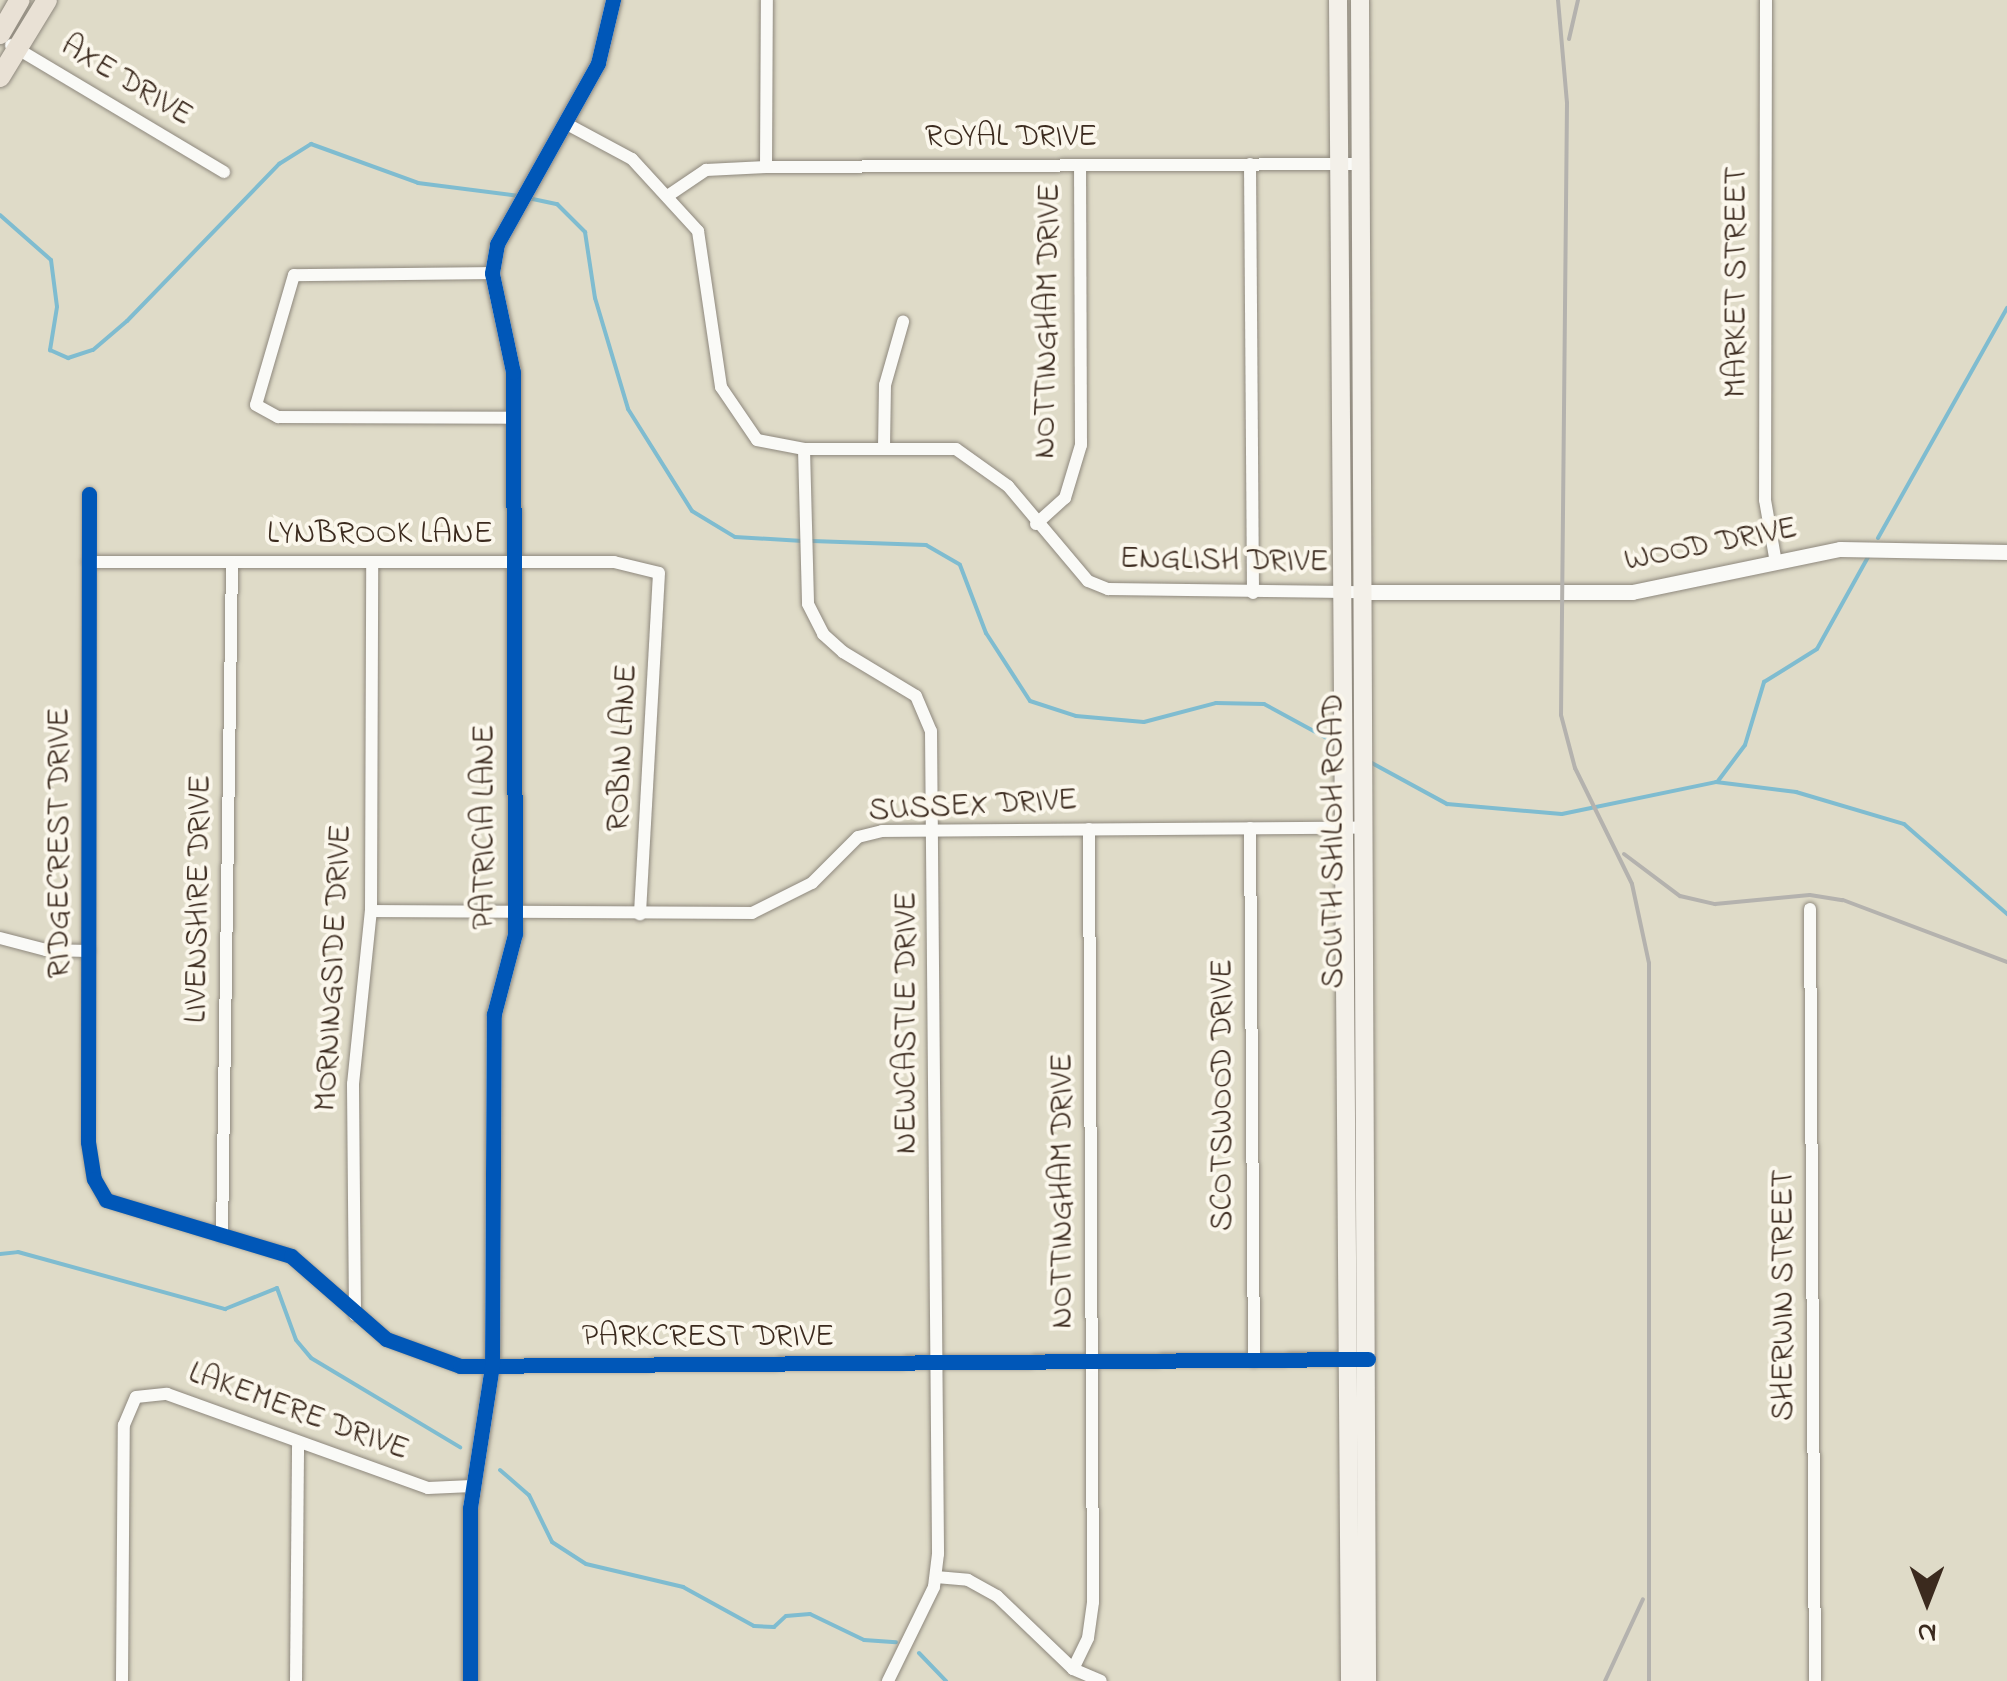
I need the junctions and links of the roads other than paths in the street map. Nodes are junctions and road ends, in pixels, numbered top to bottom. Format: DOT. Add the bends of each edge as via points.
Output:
graph roads {
  1 [pos="48,0"];
  2 [pos="613,0"];
  3 [pos="767,0"];
  4 [pos="1338,0"];
  5 [pos="1360,0"];
  6 [pos="1766,0"];
  7 [pos="12,4"];
  8 [pos="33,24"];
  9 [pos="6,40"];
  10 [pos="0,77"];
  11 [pos="564,123"];
  12 [pos="1080,164"];
  13 [pos="1250,164"];
  14 [pos="1360,164"];
  15 [pos="1338,165"];
  16 [pos="766,167"];
  17 [pos="224,172"];
  18 [pos="669,195"];
  19 [pos="492,273"];
  20 [pos="904,322"];
  21 [pos="514,418"];
  22 [pos="884,448"];
  23 [pos="804,449"];
  24 [pos="89,494"];
  25 [pos="1036,524"];
  26 [pos="2007,552"];
  27 [pos="88,562"];
  28 [pos="232,563"];
  29 [pos="372,563"];
  30 [pos="514,563"];
  31 [pos="1776,563"];
  32 [pos="660,584"];
  33 [pos="1365,592"];
  34 [pos="1253,593"];
  35 [pos="1339,593"];
  36 [pos="1089,828"];
  37 [pos="1250,828"];
  38 [pos="1340,828"];
  39 [pos="1364,828"];
  40 [pos="934,830"];
  41 [pos="1810,909"];
  42 [pos="371,911"];
  43 [pos="515,913"];
  44 [pos="640,914"];
  45 [pos="0,938"];
  46 [pos="88,951"];
  47 [pos="98,1190"];
  48 [pos="222,1236"];
  49 [pos="355,1316"];
  50 [pos="1368,1359"];
  51 [pos="1346,1360"];
  52 [pos="1254,1362"];
  53 [pos="1092,1363"];
  54 [pos="938,1364"];
  55 [pos="492,1366"];
  56 [pos="298,1444"];
  57 [pos="472,1486"];
  58 [pos="936,1577"];
  59 [pos="1072,1670"];
  60 [pos="122,1681"];
  61 [pos="296,1681"];
  62 [pos="470,1681"];
  63 [pos="888,1681"];
  64 [pos="1101,1681"];
  65 [pos="1350,1681"];
  66 [pos="1367,1681"];
  67 [pos="1815,1681"];
  1 -- 8 [label="main road"];
  2 -- 11 [label="street" via="598,63"];
  3 -- 16 [label="street"];
  4 -- 15 [label="main road, SOUTH SHILOH ROAD"];
  5 -- 14 [label="main road, SOUTH SHILOH ROAD"];
  6 -- 31 [label="street, MARKET STREET" via="1765,500"];
  7 -- 8 [label="street, AXE DRIVE"];
  7 -- 9 [label="main road"];
  8 -- 9 [label="main road"];
  9 -- 10 [label="main road"];
  9 -- 17 [label="street, AXE DRIVE"];
  11 -- 18 [label="street, ENGLISH DRIVE" via="632,159"];
  11 -- 19 [label="street" via="497,244"];
  12 -- 13 [label="street, ROYAL DRIVE"];
  12 -- 16 [label="street, ROYAL DRIVE"];
  12 -- 25 [label="street, NOTTINGHAM DRIVE" via="1081,445 1065,498"];
  13 -- 15 [label="street, ROYAL DRIVE"];
  13 -- 34 [label="street"];
  14 -- 15 [label="street, ROYAL DRIVE"];
  14 -- 33 [label="main road, SOUTH SHILOH ROAD"];
  15 -- 35 [label="main road, SOUTH SHILOH ROAD"];
  16 -- 18 [label="street, ROYAL DRIVE" via="706,170"];
  18 -- 23 [label="street, ENGLISH DRIVE" via="698,231 721,387 757,440"];
  19 -- 21 [label="street, PATRICIA LANE" via="514,372"];
  19 -- 21 [label="street" via="294,275 256,390 264,414 278,417"];
  20 -- 22 [label="street" via="886,385"];
  21 -- 30 [label="street, PATRICIA LANE"];
  22 -- 23 [label="street, ENGLISH DRIVE"];
  22 -- 25 [label="street, ENGLISH DRIVE" via="956,449 996,476"];
  23 -- 40 [label="street, NEWCASTLE DRIVE" via="808,604 822,634 859,663 898,680 927,715"];
  24 -- 27 [label="street, RIDGECREST DRIVE"];
  25 -- 34 [label="street, ENGLISH DRIVE" via="1088,581 1108,589"];
  26 -- 31 [label="street, WOOD DRIVE" via="1867,547"];
  27 -- 28 [label="street, LYNBROOK LANE"];
  27 -- 46 [label="street, RIDGECREST DRIVE"];
  28 -- 29 [label="street, LYNBROOK LANE"];
  28 -- 48 [label="street, LIVENSHIRE DRIVE"];
  29 -- 30 [label="street, LYNBROOK LANE"];
  29 -- 42 [label="street, MORNINGSIDE DRIVE"];
  30 -- 32 [label="street, LYNBROOK LANE" via="638,564 658,573"];
  30 -- 43 [label="street, PATRICIA LANE"];
  31 -- 33 [label="street, WOOD DRIVE" via="1632,592"];
  32 -- 44 [label="street, ROBIN LANE"];
  33 -- 35 [label="street, ENGLISH DRIVE"];
  33 -- 39 [label="main road, SOUTH SHILOH ROAD"];
  34 -- 35 [label="street, ENGLISH DRIVE"];
  35 -- 38 [label="main road, SOUTH SHILOH ROAD"];
  36 -- 37 [label="street, SUSSEX DRIVE"];
  36 -- 40 [label="street, SUSSEX DRIVE"];
  36 -- 53 [label="street, NOTTINGHAM DRIVE"];
  37 -- 38 [label="street, SUSSEX DRIVE"];
  37 -- 52 [label="street, SCOTSWOOD DRIVE"];
  38 -- 39 [label="street, SUSSEX DRIVE"];
  38 -- 51 [label="main road, SOUTH SHILOH ROAD"];
  39 -- 50 [label="main road, SOUTH SHILOH ROAD"];
  40 -- 44 [label="street, SUSSEX DRIVE" via="858,836 812,883 752,913"];
  40 -- 54 [label="street, NEWCASTLE DRIVE"];
  41 -- 67 [label="street, SHERWIN STREET"];
  42 -- 43 [label="street, SUSSEX DRIVE"];
  42 -- 49 [label="street, MORNINGSIDE DRIVE" via="354,1084"];
  43 -- 44 [label="street, SUSSEX DRIVE"];
  43 -- 55 [label="street, PATRICIA LANE" via="510,964 494,1014"];
  45 -- 46 [label="street" via="46,950"];
  46 -- 47 [label="street, RIDGECREST DRIVE" via="88,1142"];
  47 -- 48 [label="street, PARKCREST DRIVE" via="125,1209"];
  48 -- 49 [label="street, PARKCREST DRIVE" via="290,1256"];
  49 -- 55 [label="street, PARKCREST DRIVE" via="414,1354"];
  50 -- 51 [label="street, PARKCREST DRIVE"];
  50 -- 66 [label="main road, SOUTH SHILOH ROAD"];
  51 -- 52 [label="street, PARKCREST DRIVE"];
  51 -- 65 [label="main road, SOUTH SHILOH ROAD"];
  52 -- 53 [label="street, PARKCREST DRIVE"];
  53 -- 54 [label="street, PARKCREST DRIVE"];
  53 -- 59 [label="street, NOTTINGHAM DRIVE" via="1092,1622"];
  54 -- 55 [label="street, PARKCREST DRIVE"];
  54 -- 58 [label="street, NEWCASTLE DRIVE"];
  55 -- 57 [label="street, PATRICIA LANE"];
  56 -- 57 [label="street, LAKEMERE DRIVE" via="428,1488"];
  56 -- 60 [label="street, LAKEMERE DRIVE" via="167,1394 136,1397 124,1425"];
  56 -- 61 [label="street"];
  57 -- 62 [label="street, PATRICIA LANE"];
  58 -- 59 [label="street" via="968,1580 997,1596"];
  58 -- 63 [label="street, NEWCASTLE DRIVE"];
  59 -- 64 [label="street"];
}
